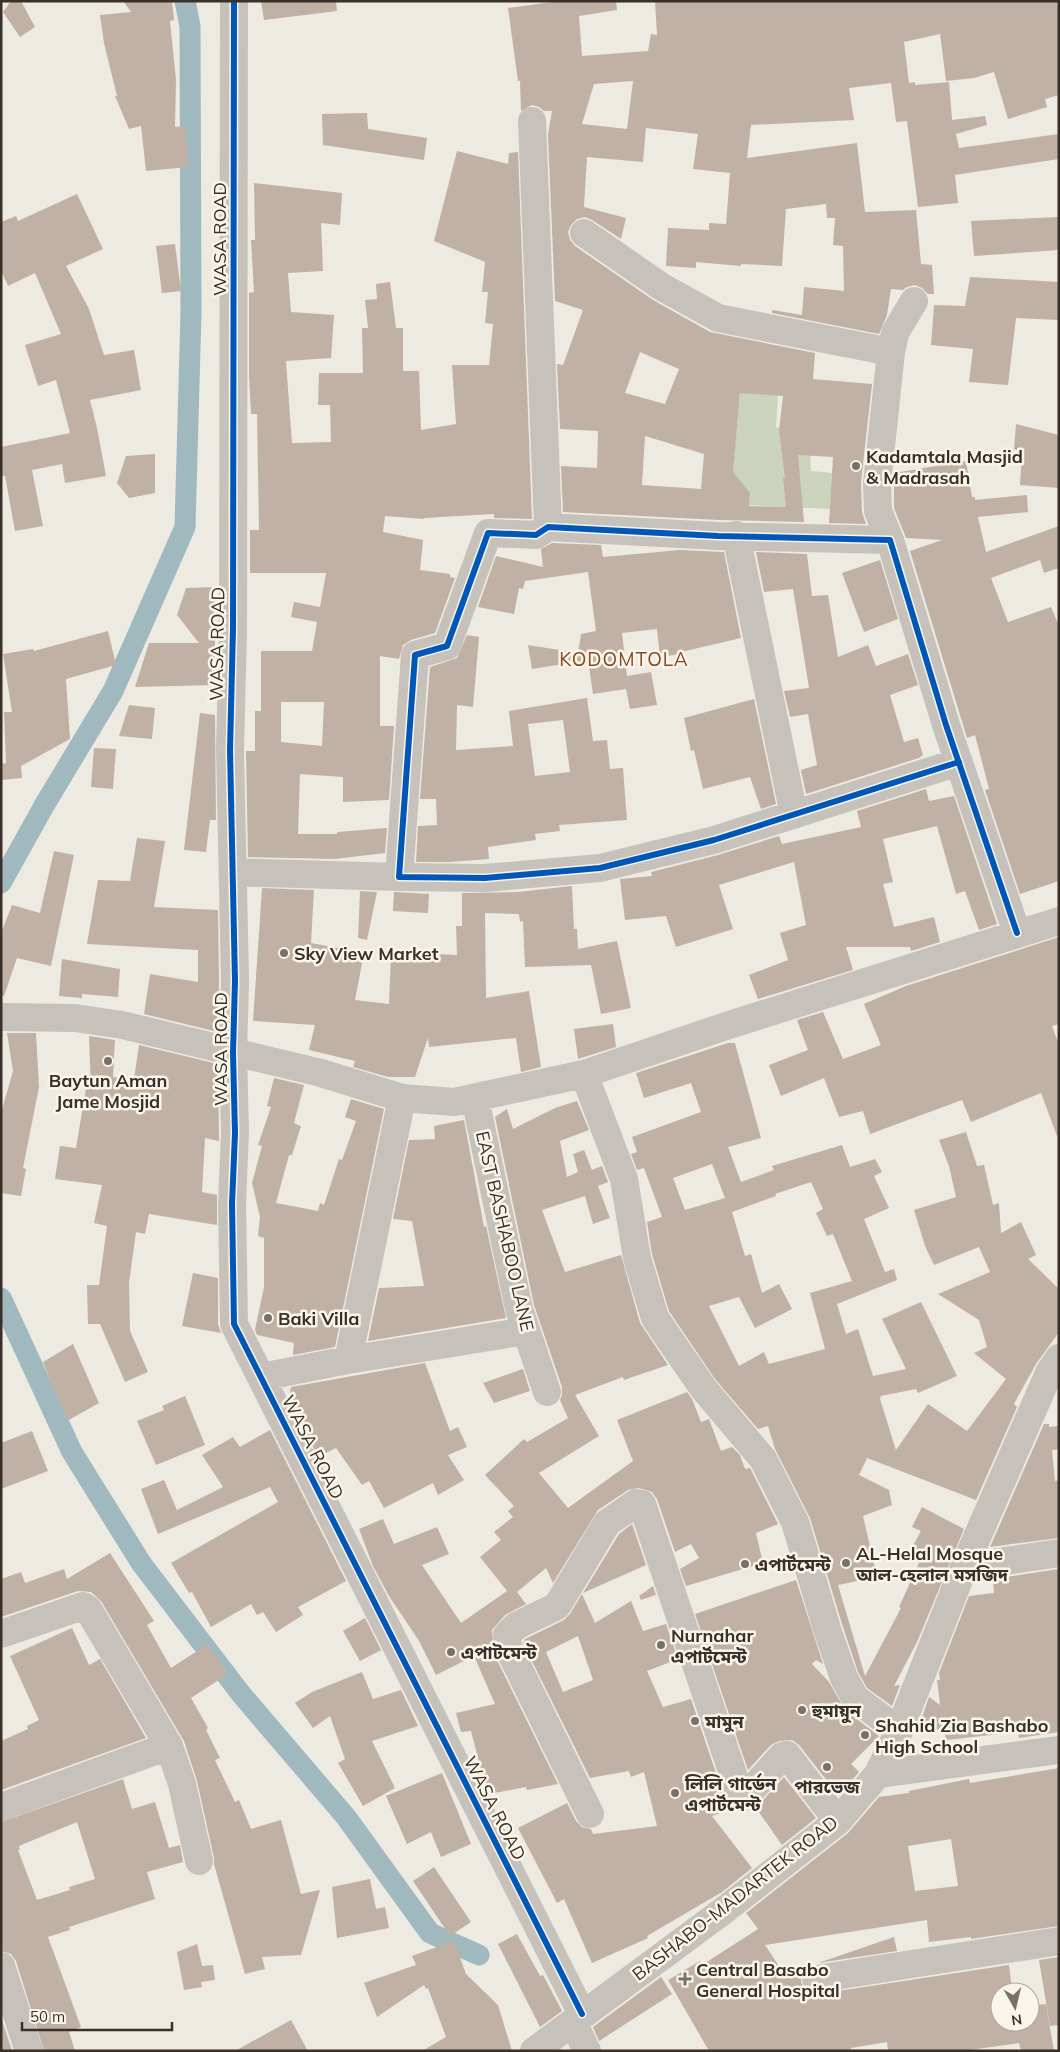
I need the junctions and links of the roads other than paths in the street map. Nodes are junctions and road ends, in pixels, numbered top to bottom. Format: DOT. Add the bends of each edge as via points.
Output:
graph roads {
  1 [pos="231,4"];
  2 [pos="532,121"];
  3 [pos="584,233"];
  4 [pos="914,301"];
  5 [pos="891,352"];
  6 [pos="548,527"];
  7 [pos="736,535"];
  8 [pos="890,540"];
  9 [pos="959,762"];
  10 [pos="794,815"];
  11 [pos="232,872"];
  12 [pos="399,877"];
  13 [pos="1059,921"];
  14 [pos="1017,933"];
  15 [pos="1,1016"];
  16 [pos="233,1053"];
  17 [pos="584,1074"];
  18 [pos="402,1098"];
  19 [pos="475,1098"];
  20 [pos="526,1331"];
  21 [pos="348,1360"];
  22 [pos="1056,1368"];
  23 [pos="261,1377"];
  24 [pos="547,1392"];
  25 [pos="1059,1553"];
  26 [pos="964,1567"];
  27 [pos="1,1634"];
  28 [pos="899,1731"];
  29 [pos="168,1746"];
  30 [pos="1059,1750"];
  31 [pos="878,1774"];
  32 [pos="1,1807"];
  33 [pos="590,1814"];
  34 [pos="838,1821"];
  35 [pos="199,1862"];
  36 [pos="1059,1941"];
  37 [pos="1,1966"];
  38 [pos="816,1979"];
  39 [pos="577,2018"];
  40 [pos="29,2051"];
  41 [pos="534,2051"];
  42 [pos="587,2051"];
  1 -- 11 [label="street, WASA ROAD"];
  2 -- 6 [label="street"];
  3 -- 5 [label="street" via="662,287 718,318"];
  4 -- 5 [label="street" via="895,333"];
  5 -- 8 [label="street" via="877,484 878,511"];
  6 -- 7 [label="street"];
  6 -- 12 [label="street" via="536,535 488,533 447,646 415,655"];
  7 -- 8 [label="street"];
  7 -- 10 [label="street"];
  8 -- 9 [label="street"];
  9 -- 10 [label="street"];
  9 -- 14 [label="street"];
  10 -- 12 [label="street" via="714,840 600,868 485,878"];
  11 -- 12 [label="street"];
  11 -- 16 [label="street, WASA ROAD"];
  13 -- 14 [label="street"];
  14 -- 17 [label="street"];
  15 -- 16 [label="street" via="75,1018 122,1025"];
  16 -- 18 [label="street" via="321,1073"];
  16 -- 23 [label="street, WASA ROAD" via="234,1324"];
  17 -- 19 [label="street"];
  17 -- 28 [label="street" via="624,1179 636,1254 655,1318 704,1388 763,1458 795,1522 844,1678 855,1698"];
  18 -- 19 [label="street" via="454,1102"];
  18 -- 21 [label="street"];
  19 -- 20 [label="street, EAST BASHABOO LANE"];
  20 -- 21 [label="street"];
  20 -- 24 [label="street, EAST BASHABOO LANE"];
  21 -- 23 [label="street"];
  22 -- 26 [label="street, BASHABO-MADARTEK ROAD"];
  23 -- 39 [label="street, WASA ROAD"];
  25 -- 26 [label="street"];
  26 -- 28 [label="street, BASHABO-MADARTEK ROAD"];
  27 -- 29 [label="street" via="86,1607"];
  28 -- 31 [label="street, BASHABO-MADARTEK ROAD"];
  29 -- 32 [label="street"];
  29 -- 35 [label="street" via="182,1784"];
  30 -- 31 [label="street"];
  31 -- 34 [label="street, BASHABO-MADARTEK ROAD"];
  33 -- 34 [label="street" via="508,1647 507,1635 516,1626 557,1606 607,1523 636,1503 642,1504 740,1795 746,1796 782,1756 787,1755"];
  34 -- 39 [label="street, BASHABO-MADARTEK ROAD" via="723,1911"];
  36 -- 38 [label="street"];
  37 -- 40 [label="street"];
  39 -- 41 [label="street, BASHABO-MADARTEK ROAD"];
  39 -- 42 [label="street, WASA ROAD"];
}
